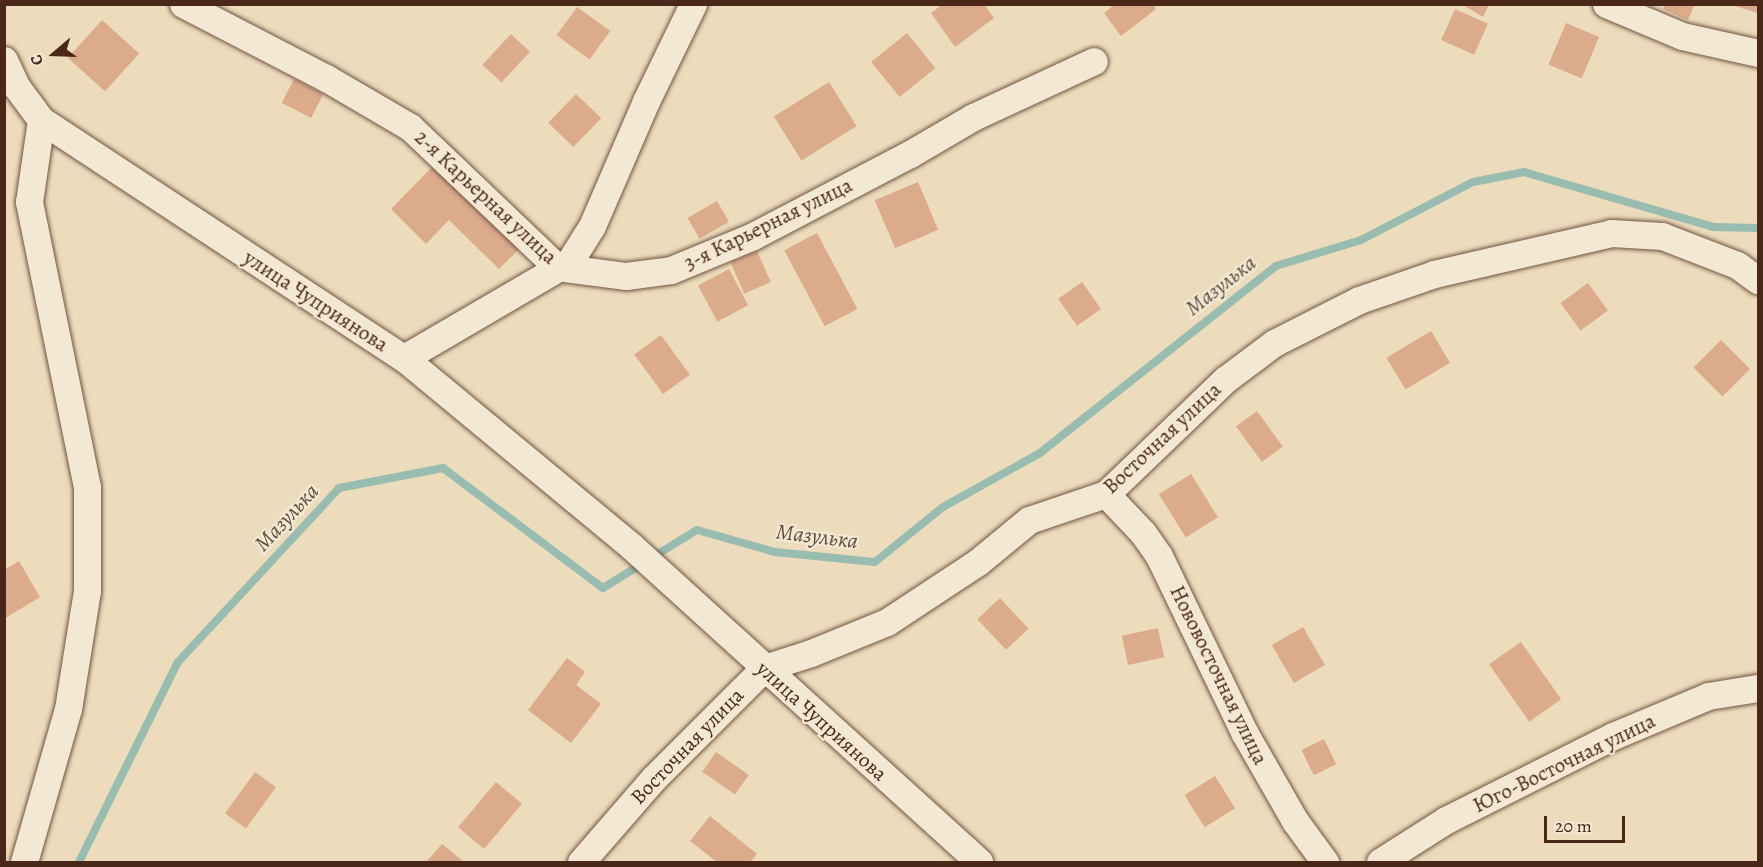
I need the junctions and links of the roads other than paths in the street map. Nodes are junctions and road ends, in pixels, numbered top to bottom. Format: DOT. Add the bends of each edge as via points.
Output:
graph roads {
  1 [pos="183,4"];
  2 [pos="693,4"];
  3 [pos="1606,4"];
  4 [pos="1758,53"];
  5 [pos="4,60"];
  6 [pos="1094,61"];
  7 [pos="10,93"];
  8 [pos="41,120"];
  9 [pos="557,267"];
  10 [pos="1758,280"];
  11 [pos="404,358"];
  12 [pos="1106,494"];
  13 [pos="764,668"];
  14 [pos="1758,688"];
  15 [pos="24,862"];
  16 [pos="581,862"];
  17 [pos="979,862"];
  18 [pos="1325,862"];
  19 [pos="1380,862"];
  1 -- 9 [label="street, 2-я Карьерная улица" via="326,78 410,127"];
  2 -- 9 [label="street, 2-я Карьерная улица" via="592,226 570,261"];
  3 -- 4 [label="street" via="1683,36"];
  5 -- 7 [label="street, улица Чуприянова"];
  6 -- 9 [label="street, 3-я Карьерная улица" via="973,117 753,236 671,270 626,276"];
  7 -- 8 [label="street, улица Чуприянова"];
  8 -- 11 [label="street, улица Чуприянова"];
  8 -- 15 [label="street" via="29,201 87,487 87,591 68,709"];
  9 -- 11 [label="street"];
  10 -- 12 [label="street, Восточная улица" via="1737,265 1662,236 1611,233 1434,274 1359,300 1274,343 1226,379"];
  11 -- 13 [label="street, улица Чуприянова" via="631,546"];
  12 -- 13 [label="street, Восточная улица" via="1029,520 978,562 886,622"];
  12 -- 18 [label="street, Нововосточная улица" via="1159,556 1244,732 1294,821"];
  13 -- 16 [label="street, Восточная улица" via="654,778"];
  13 -- 17 [label="street, улица Чуприянова"];
  14 -- 19 [label="street, Юго-Восточная улица" via="1708,696 1613,736 1446,820"];
}
